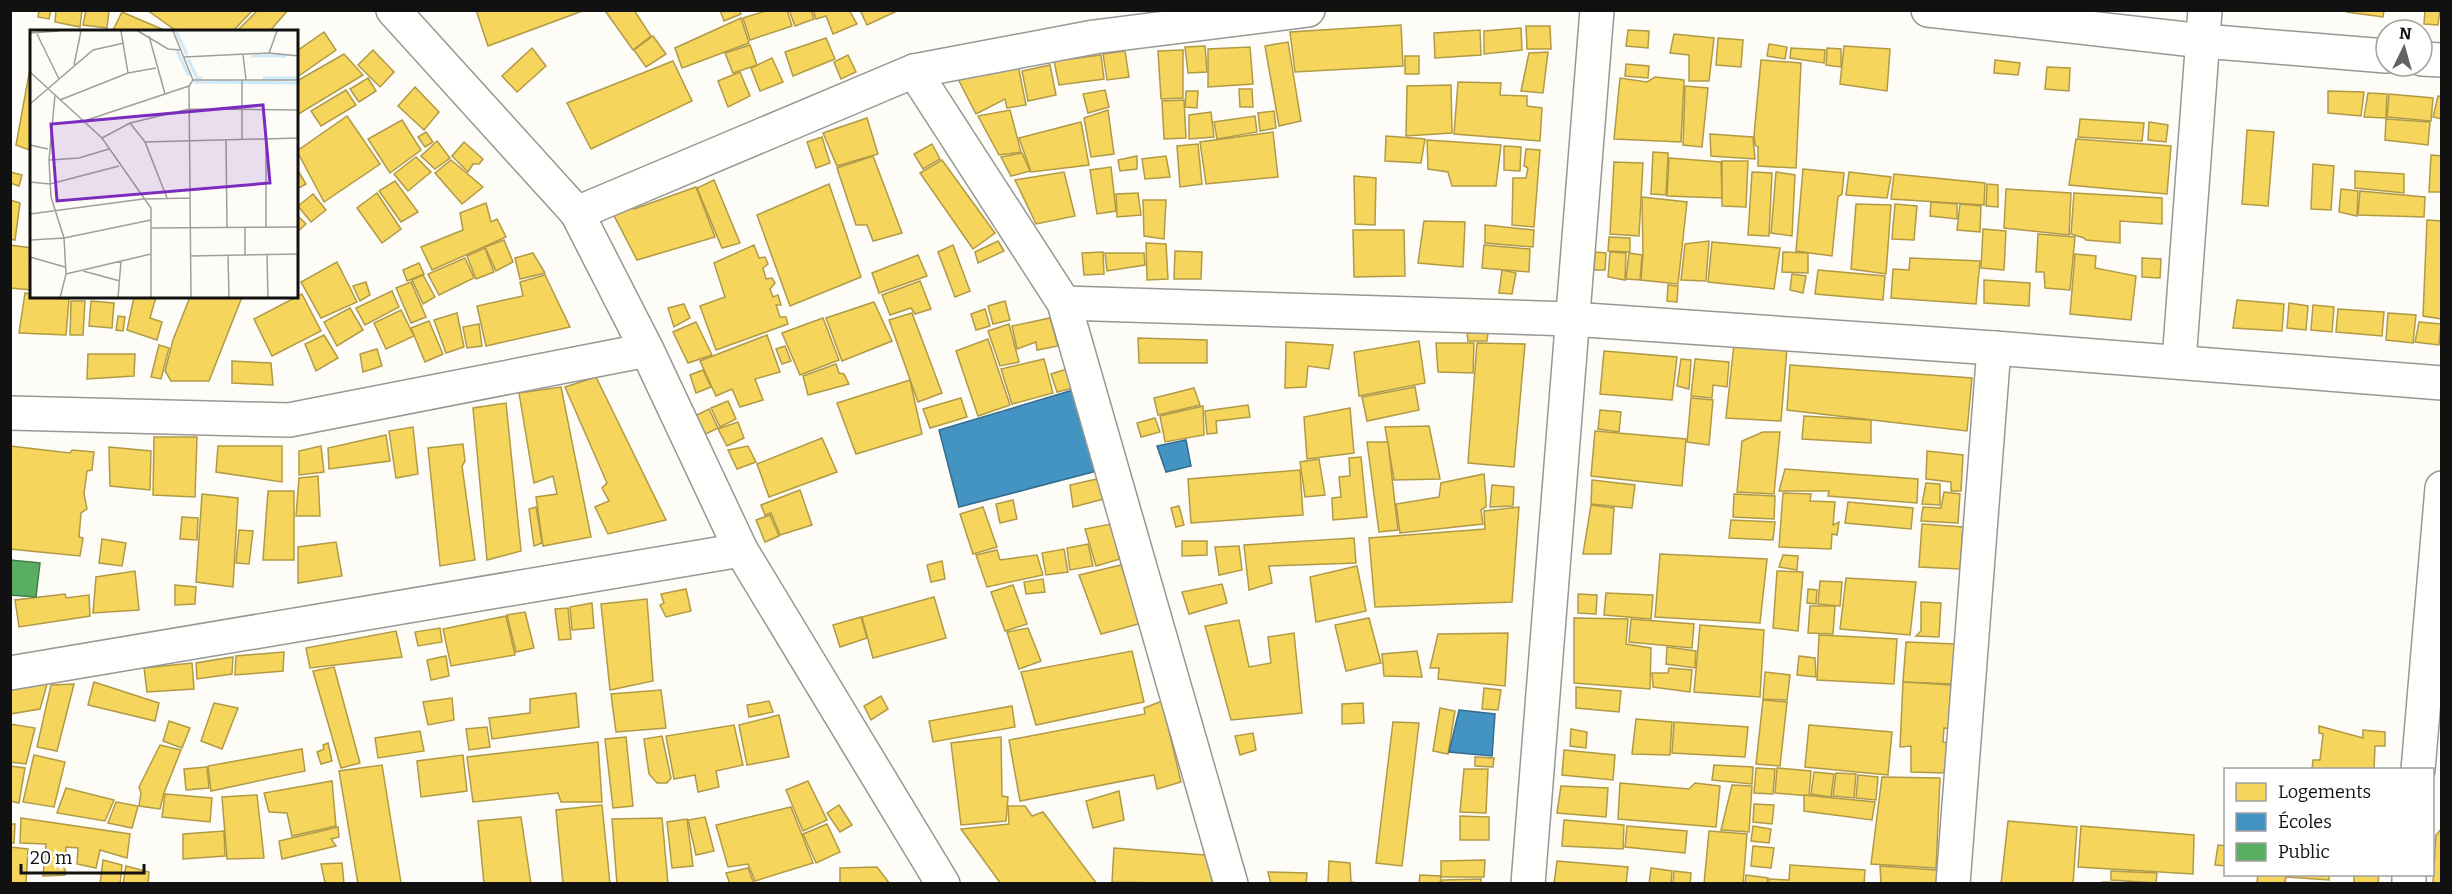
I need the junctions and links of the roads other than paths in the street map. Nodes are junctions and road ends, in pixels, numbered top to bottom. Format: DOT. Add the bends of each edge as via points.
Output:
graph roads {
  1 [pos="393,10"];
  2 [pos="1308,10"];
  3 [pos="1597,10"];
  4 [pos="1928,10"];
  5 [pos="2204,26"];
  6 [pos="2374,54"];
  7 [pos="914,71"];
  8 [pos="577,213"];
  9 [pos="1064,303"];
  10 [pos="1572,320"];
  11 [pos="1994,348"];
  12 [pos="647,350"];
  13 [pos="2179,362"];
  14 [pos="2442,383"];
  15 [pos="10,413"];
  16 [pos="2442,488"];
  17 [pos="741,550"];
  18 [pos="10,673"];
  19 [pos="2418,768"];
  20 [pos="943,884"];
  21 [pos="1231,884"];
  22 [pos="1528,884"];
  23 [pos="1953,884"];
  1 -- 8 [label="street"];
  2 -- 7 [label="street" via="1094,37"];
  3 -- 10 [label="street"];
  4 -- 5 [label="street"];
  5 -- 6 [label="street"];
  5 -- 13 [label="street"];
  7 -- 8 [label="street"];
  7 -- 9 [label="street"];
  8 -- 12 [label="street"];
  9 -- 10 [label="street"];
  9 -- 21 [label="street"];
  10 -- 11 [label="street"];
  10 -- 22 [label="street"];
  11 -- 13 [label="street"];
  11 -- 23 [label="street"];
  12 -- 15 [label="street" via="289,420"];
  12 -- 17 [label="street"];
  13 -- 14 [label="street"];
  16 -- 19 [label="street"];
  17 -- 18 [label="street"];
  17 -- 20 [label="street"];
}
